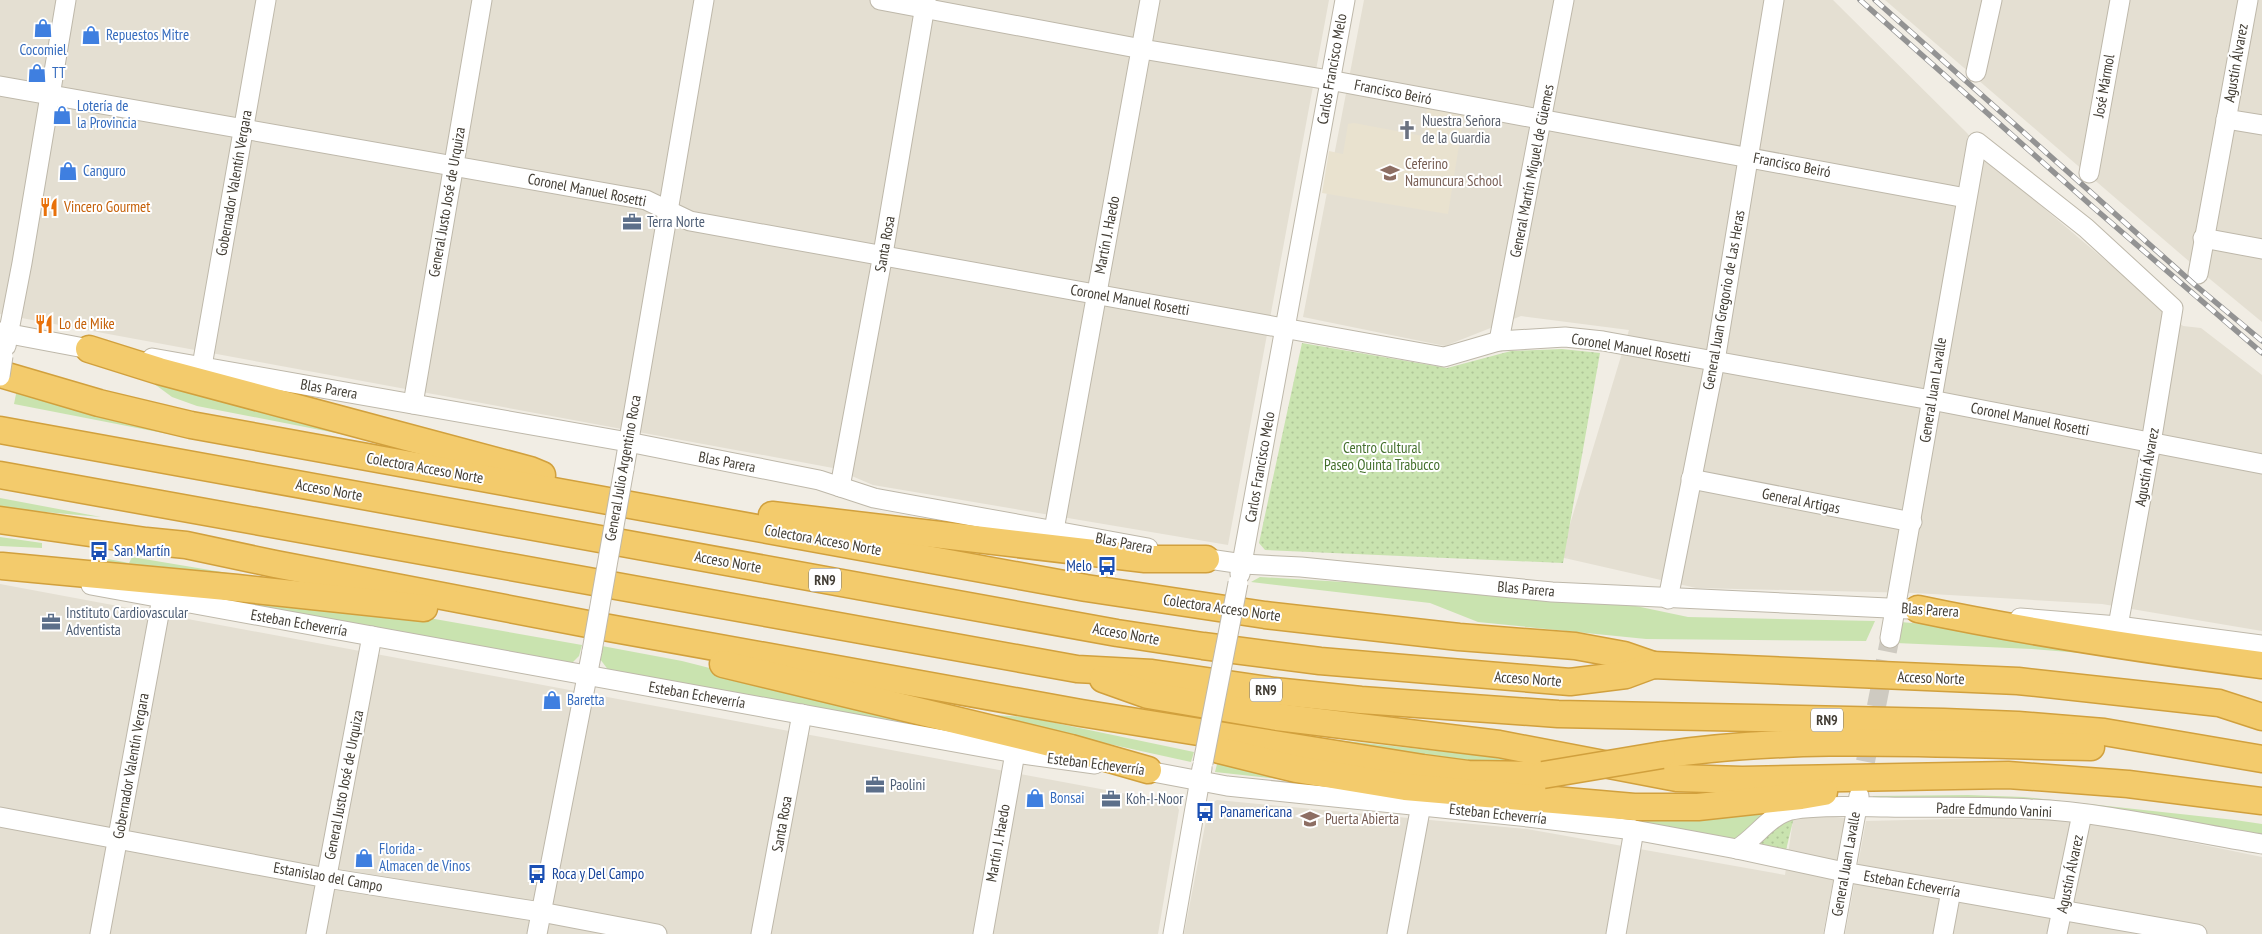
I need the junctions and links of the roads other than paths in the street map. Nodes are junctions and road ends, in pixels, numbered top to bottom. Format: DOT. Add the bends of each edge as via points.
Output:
graph roads {
  1 [pos="66,0"];
  2 [pos="266,0"];
  3 [pos="482,0"];
  4 [pos="704,0"];
  5 [pos="880,0"];
  6 [pos="1150,0"];
  7 [pos="1345,0"];
  8 [pos="1564,0"];
  9 [pos="1774,0"];
  10 [pos="1992,0"];
  11 [pos="2120,0"];
  12 [pos="2248,0"];
  13 [pos="925,4"];
  14 [pos="1142,49"];
  15 [pos="1976,72"];
  16 [pos="1329,80"];
  17 [pos="0,86"];
  18 [pos="50,95"];
  19 [pos="2226,119"];
  20 [pos="1542,120"];
  21 [pos="2262,125"];
  22 [pos="244,129"];
  23 [pos="1749,157"];
  24 [pos="453,166"];
  25 [pos="2089,173"];
  26 [pos="1966,198"];
  27 [pos="667,209"];
  28 [pos="2203,238"];
  29 [pos="2262,249"];
  30 [pos="883,254"];
  31 [pos="2198,274"];
  32 [pos="1096,294"];
  33 [pos="2173,308"];
  34 [pos="1285,328"];
  35 [pos="4,333"];
  36 [pos="1499,341"];
  37 [pos="89,349"];
  38 [pos="1715,361"];
  39 [pos="202,366"];
  40 [pos="1,369"];
  41 [pos="1931,400"];
  42 [pos="412,404"];
  43 [pos="0,430"];
  44 [pos="628,442"];
  45 [pos="2152,443"];
  46 [pos="2262,464"];
  47 [pos="0,475"];
  48 [pos="1691,479"];
  49 [pos="840,487"];
  50 [pos="605,501"];
  51 [pos="650,509"];
  52 [pos="0,520"];
  53 [pos="1912,522"];
  54 [pos="1054,530"];
  55 [pos="1206,559"];
  56 [pos="1242,564"];
  57 [pos="1,566"];
  58 [pos="162,598"];
  59 [pos="1668,599"];
  60 [pos="1907,608"];
  61 [pos="588,624"];
  62 [pos="2118,626"];
  63 [pos="372,636"];
  64 [pos="1890,638"];
  65 [pos="2262,645"];
  66 [pos="1653,665"];
  67 [pos="2262,665"];
  68 [pos="1077,669"];
  69 [pos="588,675"];
  70 [pos="2262,701"];
  71 [pos="2219,704"];
  72 [pos="1081,712"];
  73 [pos="802,714"];
  74 [pos="2262,717"];
  75 [pos="2196,749"];
  76 [pos="1015,753"];
  77 [pos="2262,760"];
  78 [pos="1148,770"];
  79 [pos="1201,772"];
  80 [pos="1898,777"];
  81 [pos="1858,801"];
  82 [pos="2262,801"];
  83 [pos="1421,805"];
  84 [pos="2082,814"];
  85 [pos="0,817"];
  86 [pos="1634,830"];
  87 [pos="118,838"];
  88 [pos="2262,844"];
  89 [pos="1737,848"];
  90 [pos="1844,872"];
  91 [pos="327,878"];
  92 [pos="1951,891"];
  93 [pos="2062,911"];
  94 [pos="541,912"];
  95 [pos="100,934"];
  96 [pos="316,934"];
  97 [pos="537,934"];
  98 [pos="657,934"];
  99 [pos="762,934"];
  100 [pos="982,934"];
  101 [pos="1173,934"];
  102 [pos="1397,934"];
  103 [pos="1616,934"];
  104 [pos="1834,934"];
  105 [pos="1943,934"];
  106 [pos="2057,934"];
  107 [pos="2197,934"];
  1 -- 18 [label="street"];
  2 -- 22 [label="street, Gobernador Valentín Vergara"];
  3 -- 24 [label="street, General Justo José de Urquiza"];
  4 -- 27 [label="street, General Julio Argentino Roca"];
  5 -- 13 [label="street, Francisco Beiró"];
  6 -- 14 [label="street, Martín J. Haedo"];
  7 -- 16 [label="street, Carlos Francisco Melo"];
  8 -- 20 [label="street, General Martín Miguel de Güemes"];
  9 -- 23 [label="street, General Juan Gregorio de Las Heras"];
  10 -- 15 [label="street"];
  11 -- 25 [label="street, José Mármol"];
  12 -- 19 [label="street, Agustín Álvarez"];
  13 -- 14 [label="street, Francisco Beiró"];
  13 -- 30 [label="street, Santa Rosa"];
  14 -- 16 [label="street, Francisco Beiró"];
  14 -- 32 [label="street, Martín J. Haedo"];
  16 -- 20 [label="street, Francisco Beiró"];
  16 -- 34 [label="street, Carlos Francisco Melo"];
  17 -- 18 [label="street, Coronel Manuel Rosetti"];
  18 -- 22 [label="street, Coronel Manuel Rosetti"];
  18 -- 35 [label="street"];
  19 -- 21 [label="street"];
  19 -- 28 [label="street, Agustín Álvarez"];
  20 -- 23 [label="street, Francisco Beiró"];
  20 -- 36 [label="street, General Martín Miguel de Güemes"];
  22 -- 24 [label="street, Coronel Manuel Rosetti"];
  22 -- 39 [label="street, Gobernador Valentín Vergara"];
  23 -- 26 [label="street, Francisco Beiró"];
  23 -- 38 [label="street, General Juan Gregorio de Las Heras"];
  24 -- 27 [label="street, Coronel Manuel Rosetti" via="646,200"];
  24 -- 42 [label="street, General Justo José de Urquiza"];
  26 -- 33 [label="street, General Juan Lavalle" via="1976,142 2086,228"];
  26 -- 41 [label="street, General Juan Lavalle"];
  27 -- 30 [label="street, Coronel Manuel Rosetti" via="690,221"];
  27 -- 44 [label="street, General Julio Argentino Roca"];
  28 -- 29 [label="street"];
  28 -- 31 [label="street, Agustín Álvarez"];
  30 -- 32 [label="street, Coronel Manuel Rosetti"];
  30 -- 49 [label="street, Santa Rosa"];
  32 -- 34 [label="street, Coronel Manuel Rosetti"];
  32 -- 54 [label="street, Martín J. Haedo"];
  33 -- 45 [label="street, Agustín Álvarez"];
  34 -- 36 [label="street, Coronel Manuel Rosetti" via="1444,357"];
  34 -- 56 [label="street, Carlos Francisco Melo"];
  35 -- 37 [label="street, Blas Parera"];
  35 -- 40 [label="street"];
  36 -- 38 [label="street, Coronel Manuel Rosetti" via="1565,337"];
  37 -- 39 [label="street, Blas Parera"];
  37 -- 50 [label="highway" via="159,371 530,470"];
  38 -- 41 [label="street, Coronel Manuel Rosetti"];
  38 -- 48 [label="street, General Juan Gregorio de Las Heras"];
  39 -- 42 [label="street, Blas Parera"];
  40 -- 50 [label="highway, Colectora Acceso Norte" via="99,403 191,425"];
  41 -- 45 [label="street, Coronel Manuel Rosetti"];
  41 -- 53 [label="street, General Juan Lavalle"];
  42 -- 44 [label="street, Blas Parera"];
  43 -- 66 [label="highway, Acceso Norte / RN9" via="1203,646 1320,661 1570,682 1626,675"];
  44 -- 49 [label="street, Blas Parera"];
  44 -- 69 [label="street, General Julio Argentino Roca, bridge"];
  45 -- 46 [label="street, Coronel Manuel Rosetti"];
  45 -- 62 [label="street, Agustín Álvarez"];
  47 -- 68 [label="highway, RN9"];
  48 -- 53 [label="street, General Artigas"];
  48 -- 59 [label="street, General Juan Gregorio de Las Heras"];
  49 -- 54 [label="street, Blas Parera" via="874,498"];
  50 -- 51 [label="highway, Colectora Acceso Norte"];
  51 -- 55 [label="highway" via="732,510 1145,559"];
  51 -- 66 [label="highway, Colectora Acceso Norte" via="1095,590 1265,615 1459,637 1575,646 1624,655"];
  52 -- 61 [label="highway" via="186,544"];
  53 -- 60 [label="street, General Juan Lavalle"];
  54 -- 55 [label="street, Blas Parera"];
  55 -- 56 [label="street, Blas Parera"];
  56 -- 59 [label="street, Blas Parera" via="1552,592"];
  56 -- 79 [label="street, Carlos Francisco Melo, bridge"];
  57 -- 58 [label="street, Esteban Echeverría"];
  57 -- 61 [label="highway" via="237,588 527,621"];
  58 -- 63 [label="street, Esteban Echeverría"];
  58 -- 87 [label="street, Gobernador Valentín Vergara"];
  59 -- 60 [label="street, Blas Parera"];
  60 -- 62 [label="street, Blas Parera"];
  60 -- 64 [label="street, General Juan Lavalle"];
  60 -- 67 [label="highway" via="2097,643"];
  61 -- 72 [label="highway"];
  61 -- 78 [label="highway" via="692,657 1071,748"];
  62 -- 65 [label="street, Blas Parera"];
  63 -- 69 [label="street, Esteban Echeverría"];
  63 -- 91 [label="street, General Justo José de Urquiza"];
  66 -- 71 [label="highway, Acceso Norte / RN9" via="2018,680"];
  68 -- 75 [label="highway, RN9" via="1152,673 1274,691 1456,708 1614,716 2018,725 2104,732"];
  68 -- 80 [label="highway" via="1148,695 1277,717 1499,744 1677,778"];
  69 -- 73 [label="street, Esteban Echeverría"];
  69 -- 94 [label="street, General Julio Argentino Roca"];
  70 -- 71 [label="highway"];
  71 -- 74 [label="highway, Acceso Norte / RN9"];
  72 -- 75 [label="highway, bridge" via="1468,774 1543,775 1662,754 1788,743"];
  72 -- 80 [label="highway" via="1170,739 1296,769 1405,787 1634,807 1698,807 1800,796"];
  73 -- 76 [label="street, Esteban Echeverría"];
  73 -- 99 [label="street, Santa Rosa"];
  75 -- 77 [label="highway, RN9"];
  76 -- 78 [label="street, Esteban Echeverría"];
  76 -- 100 [label="street, Martín J. Haedo"];
  78 -- 79 [label="street, Esteban Echeverría"];
  79 -- 83 [label="street, Esteban Echeverría" via="1227,786"];
  79 -- 101 [label="street, Carlos Francisco Melo"];
  80 -- 82 [label="highway" via="2008,775 2079,779"];
  81 -- 84 [label="street, Padre Edmundo Vanini"];
  81 -- 89 [label="street, Padre Edmundo Vanini" via="1785,812"];
  81 -- 90 [label="street, General Juan Lavalle"];
  83 -- 86 [label="street, Esteban Echeverría"];
  83 -- 102 [label="street"];
  84 -- 88 [label="street, Padre Edmundo Vanini"];
  84 -- 93 [label="street, Agustín Álvarez"];
  85 -- 87 [label="street, Estanislao del Campo"];
  86 -- 89 [label="street, Esteban Echeverría"];
  86 -- 103 [label="street"];
  87 -- 91 [label="street, Estanislao del Campo"];
  87 -- 95 [label="street, Gobernador Valentín Vergara"];
  89 -- 90 [label="street, Esteban Echeverría"];
  90 -- 92 [label="street, Esteban Echeverría"];
  90 -- 104 [label="street, General Juan Lavalle"];
  91 -- 94 [label="street, Estanislao del Campo"];
  91 -- 96 [label="street, General Justo José de Urquiza"];
  92 -- 93 [label="street, Esteban Echeverría"];
  92 -- 105 [label="street"];
  93 -- 106 [label="street, Agustín Álvarez"];
  93 -- 107 [label="street, Esteban Echeverría"];
  94 -- 97 [label="street, General Julio Argentino Roca"];
  94 -- 98 [label="street, Estanislao del Campo"];
}
